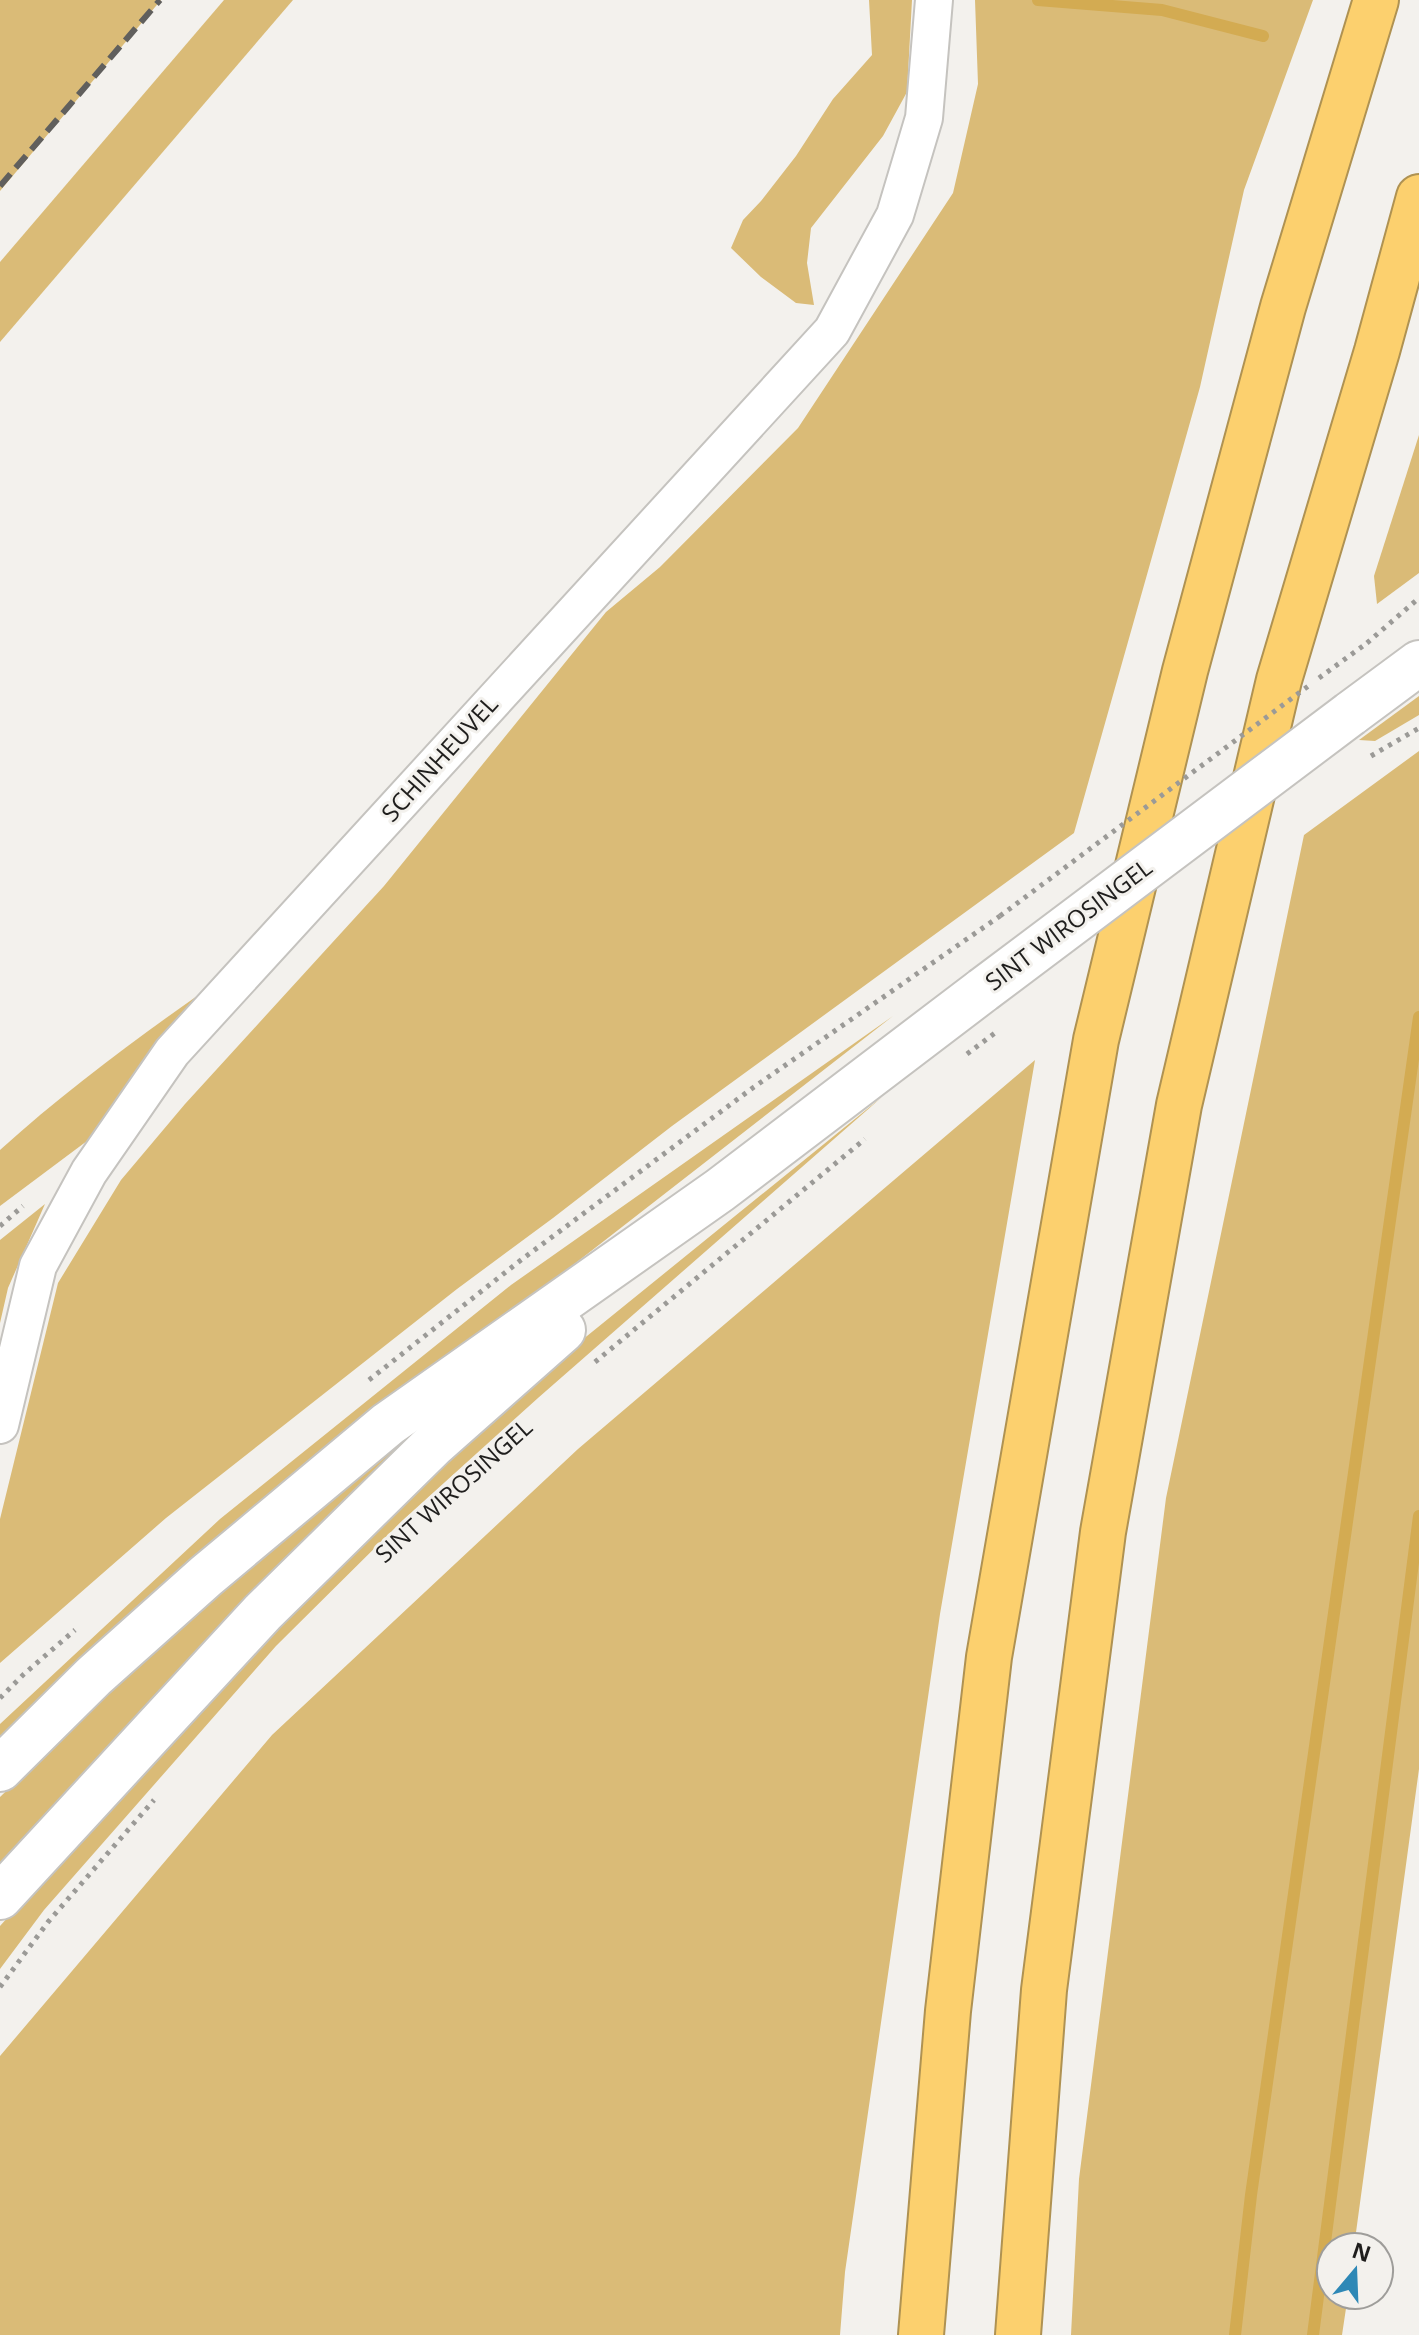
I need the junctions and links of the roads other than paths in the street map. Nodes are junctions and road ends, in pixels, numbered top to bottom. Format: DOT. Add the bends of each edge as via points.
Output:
graph roads {
  1 [pos="934,0"];
  2 [pos="1376,0"];
  3 [pos="1419,197"];
  4 [pos="1419,663"];
  5 [pos="720,1190"];
  6 [pos="0,1425"];
  7 [pos="0,1769"];
  8 [pos="0,1897"];
  9 [pos="921,2335"];
  10 [pos="1018,2335"];
  1 -- 6 [label="street, SCHINHEUVEL" via="924,118 895,215 832,331 172,1052 89,1172 38,1266"];
  2 -- 9 [label="highway" via="1283,307 1185,671 1096,1040 989,1657 948,2011"];
  3 -- 10 [label="highway" via="1279,680 1179,1105 1101,1548 1044,1990"];
  4 -- 5 [label="main road, SINT WIROSINGEL, bridge"];
  5 -- 7 [label="main road, SINT WIROSINGEL" via="388,1424 206,1576"];
  5 -- 8 [label="main road, SINT WIROSINGEL" via="433,1445 263,1612"];
}
